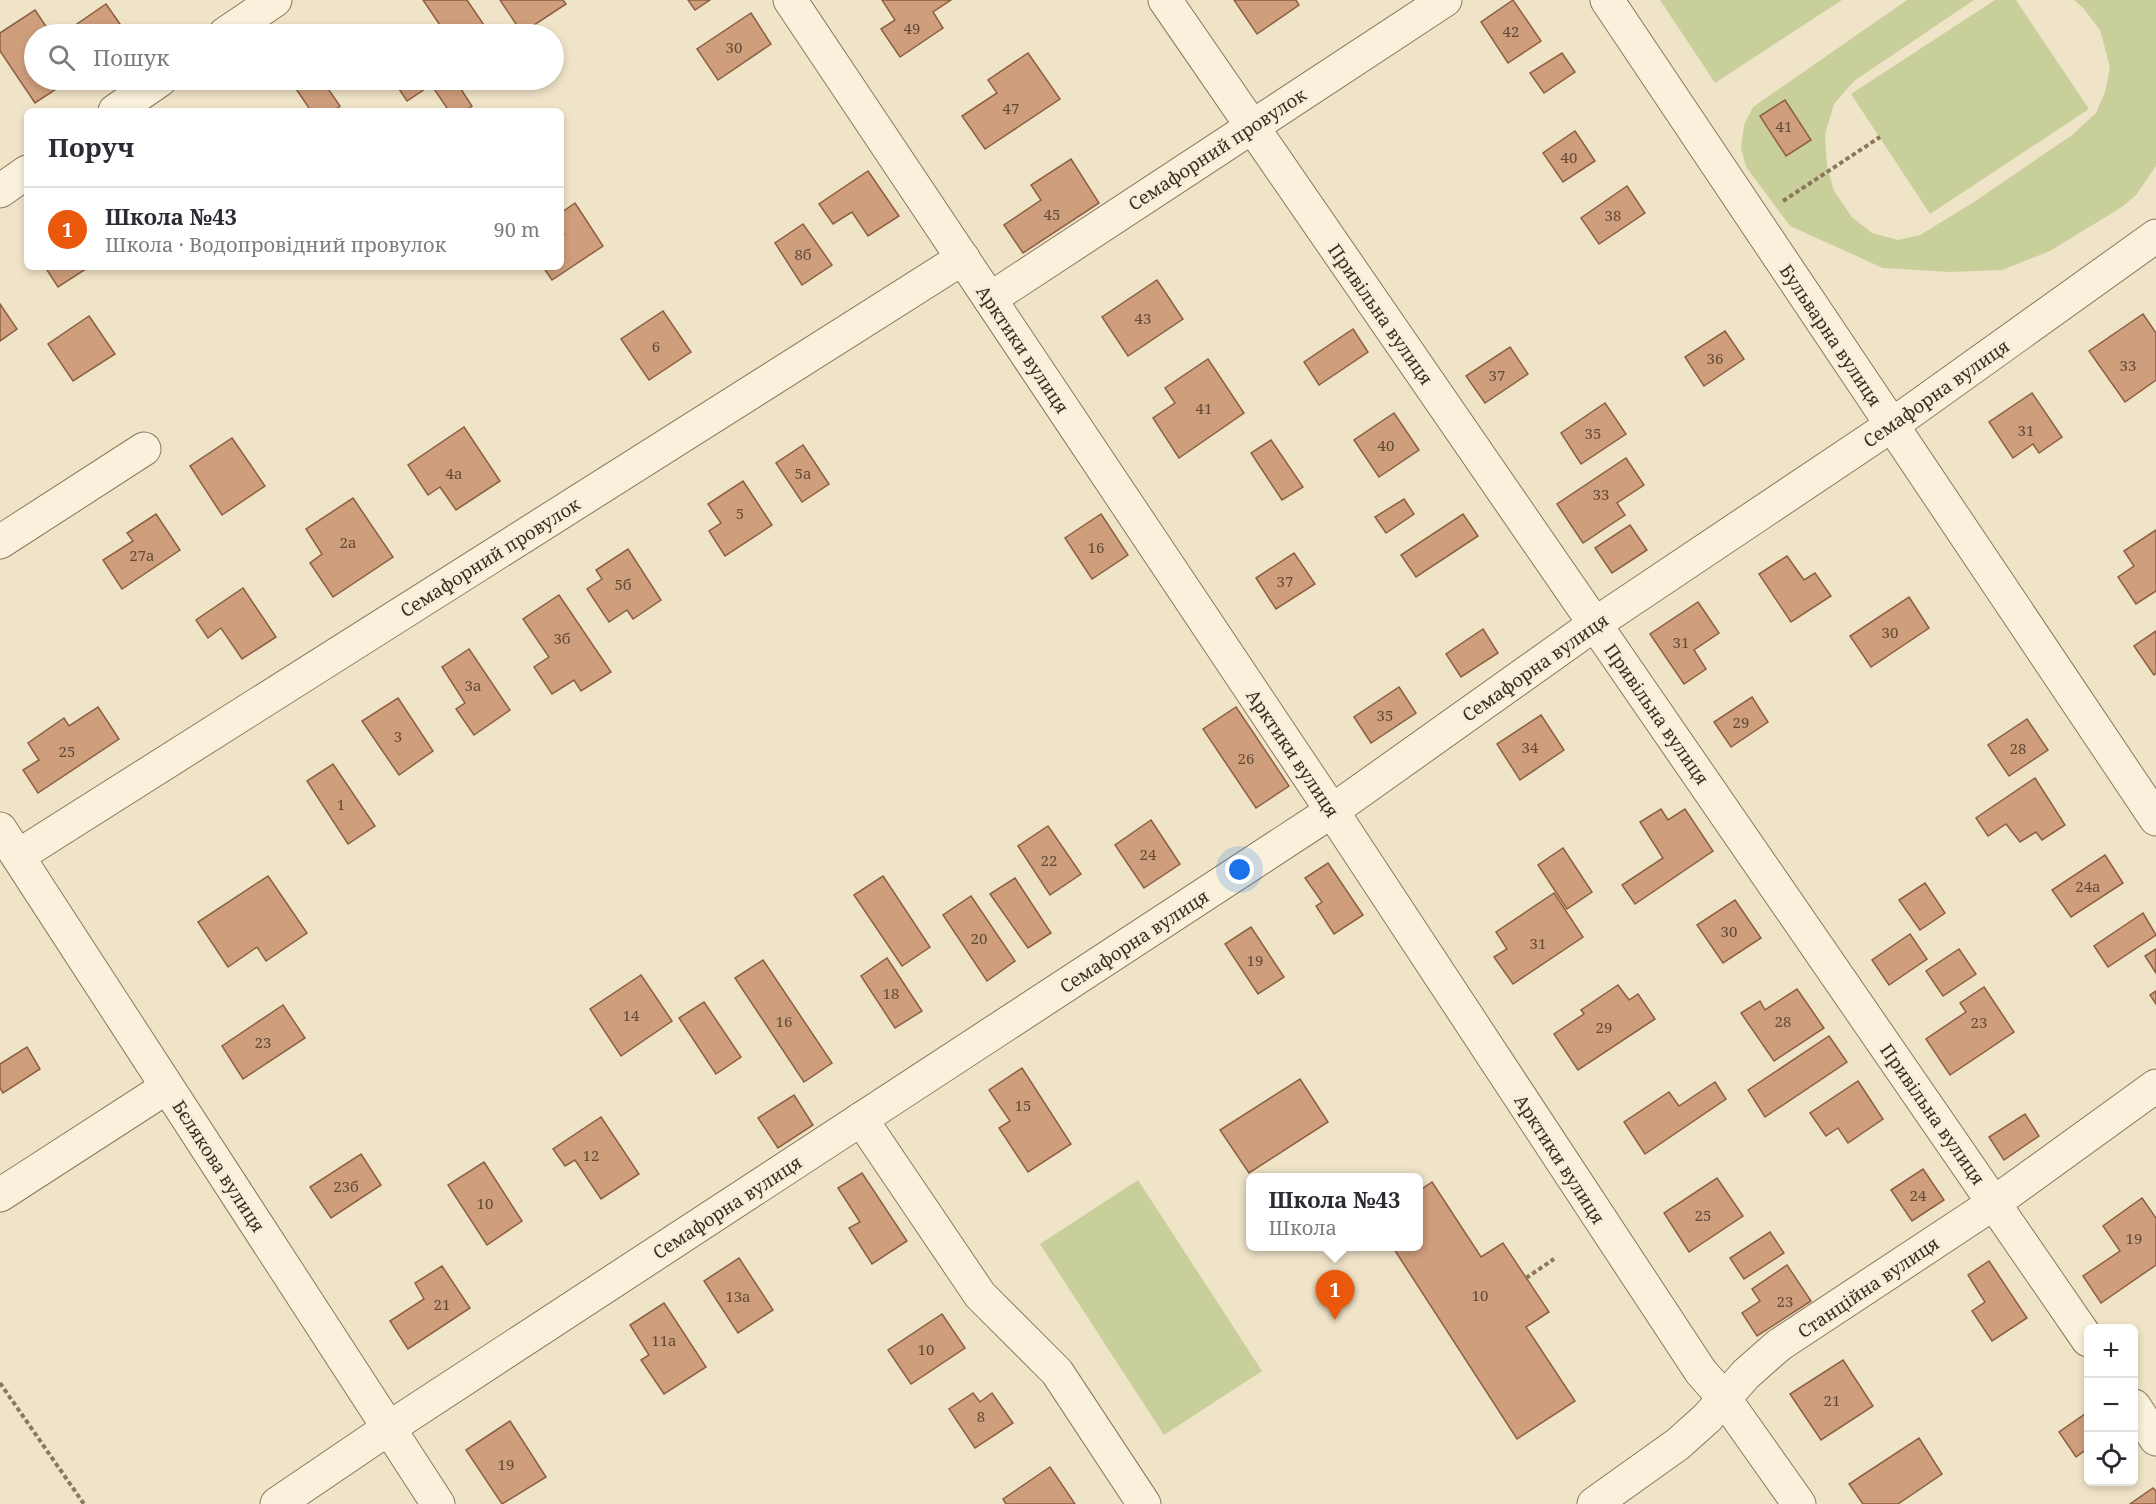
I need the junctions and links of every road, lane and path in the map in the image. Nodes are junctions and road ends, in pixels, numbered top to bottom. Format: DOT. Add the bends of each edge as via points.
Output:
graph roads {
  1 [pos="275,0"];
  2 [pos="790,0"];
  3 [pos="1165,0"];
  4 [pos="1445,0"];
  5 [pos="1607,0"];
  6 [pos="240,24"];
  7 [pos="145,90"];
  8 [pos="119,108"];
  9 [pos="1252,127"];
  10 [pos="1880,137"];
  11 [pos="24,174"];
  12 [pos="0,191"];
  13 [pos="1754,220"];
  14 [pos="2156,236"];
  15 [pos="963,258"];
  16 [pos="990,299"];
  17 [pos="1892,425"];
  18 [pos="144,449"];
  19 [pos="0,542"];
  20 [pos="1595,624"];
  21 [pos="1332,811"];
  22 [pos="2156,819"];
  23 [pos="0,829"];
  24 [pos="18,856"];
  25 [pos="2156,1086"];
  26 [pos="167,1087"];
  27 [pos="861,1119"];
  28 [pos="0,1195"];
  29 [pos="1994,1203"];
  30 [pos="1554,1259"];
  31 [pos="1526,1278"];
  32 [pos="2084,1334"];
  33 [pos="0,1383"];
  34 [pos="1724,1398"];
  35 [pos="2138,1413"];
  36 [pos="389,1428"];
  37 [pos="2156,1438"];
  38 [pos="84,1504"];
  39 [pos="277,1504"];
  40 [pos="438,1504"];
  41 [pos="1144,1504"];
  42 [pos="1594,1504"];
  43 [pos="1799,1504"];
  1 -- 6 [label="street"];
  2 -- 15 [label="street, Арктики вулиця"];
  3 -- 9 [label="street, Привільна вулиця"];
  4 -- 9 [label="street, Семафорний провулок"];
  5 -- 13 [label="street, Бульварна вулиця"];
  7 -- 8 [label="street"];
  9 -- 16 [label="street, Семафорний провулок"];
  9 -- 20 [label="street, Привільна вулиця"];
  10 -- 13 [label="path"];
  11 -- 12 [label="street"];
  13 -- 17 [label="street, Бульварна вулиця"];
  14 -- 17 [label="street, Семафорна вулиця"];
  15 -- 16 [label="street, Арктики вулиця"];
  15 -- 24 [label="street, Семафорний провулок"];
  16 -- 21 [label="street, Арктики вулиця"];
  17 -- 20 [label="street, Семафорна вулиця"];
  17 -- 22 [label="street, Бульварна вулиця"];
  18 -- 19 [label="street"];
  20 -- 21 [label="street, Семафорна вулиця"];
  20 -- 29 [label="street, Привільна вулиця"];
  21 -- 27 [label="street, Семафорна вулиця"];
  21 -- 34 [label="street, Арктики вулиця" via="1604,1227 1701,1371"];
  23 -- 24 [label="street, Бєлякова вулиця"];
  24 -- 26 [label="street, Бєлякова вулиця"];
  25 -- 29 [label="street, Станційна вулиця"];
  26 -- 28 [label="street"];
  26 -- 36 [label="street, Бєлякова вулиця"];
  27 -- 36 [label="street, Семафорна вулиця"];
  27 -- 41 [label="street" via="980,1295 1057,1372"];
  29 -- 32 [label="street, Привільна вулиця"];
  29 -- 34 [label="street, Станційна вулиця" via="1779,1345"];
  30 -- 31 [label="path"];
  33 -- 38 [label="path"];
  34 -- 42 [label="street, Станційна вулиця" via="1678,1444"];
  34 -- 43 [label="street, Арктики вулиця"];
  35 -- 37 [label="street"];
  36 -- 39 [label="street, Семафорна вулиця"];
  36 -- 40 [label="street, Бєлякова вулиця"];
}
